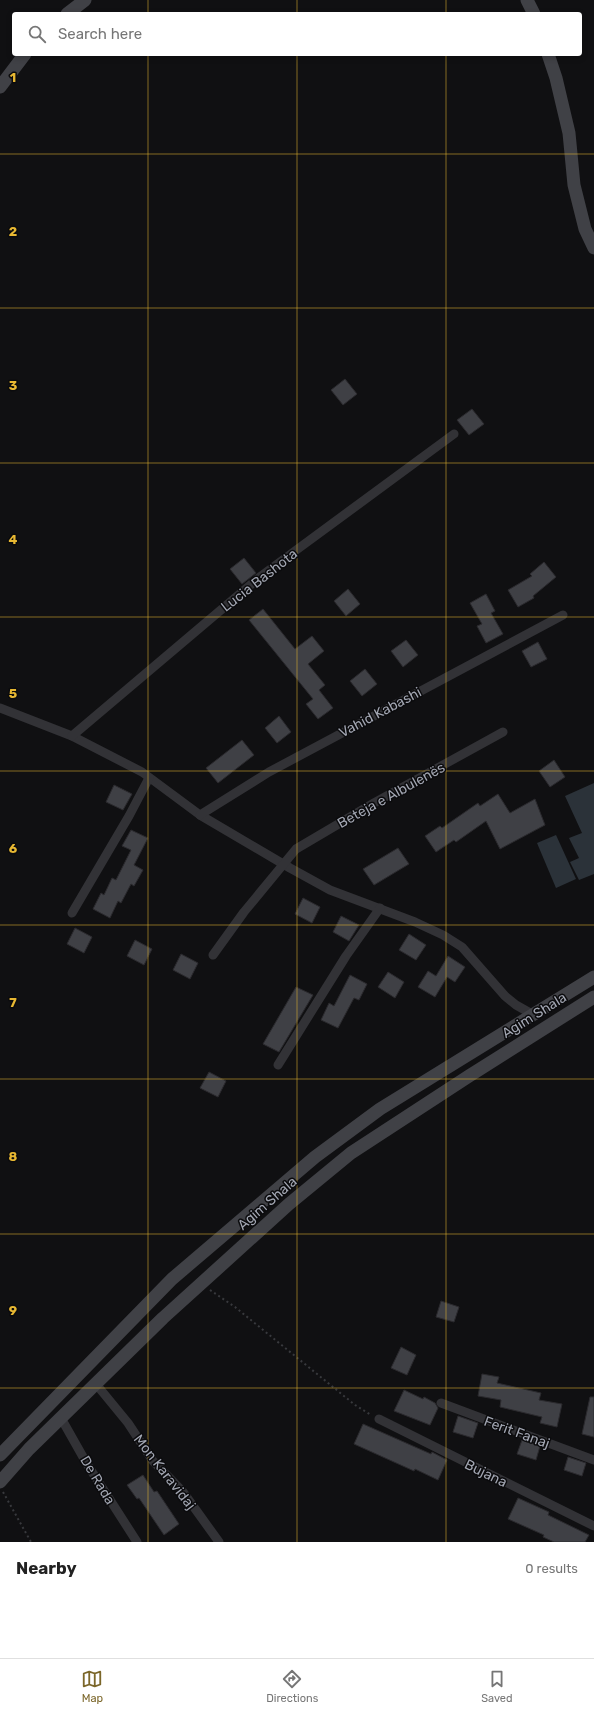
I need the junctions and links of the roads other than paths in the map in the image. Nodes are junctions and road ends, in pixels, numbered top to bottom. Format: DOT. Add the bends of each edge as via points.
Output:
graph roads {
  1 [pos="85,0"];
  2 [pos="527,0"];
  3 [pos="70,12"];
  4 [pos="533,12"];
  5 [pos="23,56"];
  6 [pos="549,56"];
  7 [pos="2,81"];
  8 [pos="594,248"];
  9 [pos="454,434"];
  10 [pos="563,615"];
  11 [pos="0,708"];
  12 [pos="503,732"];
  13 [pos="72,736"];
  14 [pos="149,778"];
  15 [pos="200,815"];
  16 [pos="283,864"];
  17 [pos="380,908"];
  18 [pos="72,913"];
  19 [pos="213,955"];
  20 [pos="594,977"];
  21 [pos="594,997"];
  22 [pos="532,1014"];
  23 [pos="278,1065"];
  24 [pos="96,1384"];
  25 [pos="441,1404"];
  26 [pos="61,1418"];
  27 [pos="379,1419"];
  28 [pos="0,1455"];
  29 [pos="594,1460"];
  30 [pos="0,1482"];
  31 [pos="594,1526"];
  32 [pos="137,1542"];
  33 [pos="219,1542"];
  1 -- 3 [label="main road"];
  2 -- 4 [label="main road"];
  5 -- 7 [label="main road"];
  6 -- 8 [label="main road" via="569,133 574,185 585,229"];
  9 -- 13 [label="street, Lucia Bashota" via="261,576"];
  10 -- 15 [label="street, Vahid Kabashi" via="269,772"];
  11 -- 13 [label="street"];
  12 -- 16 [label="street, Beteja e Albulenës" via="296,849"];
  13 -- 14 [label="street"];
  14 -- 15 [label="street"];
  14 -- 18 [label="street"];
  15 -- 16 [label="street"];
  16 -- 17 [label="street" via="330,890"];
  16 -- 19 [label="street, Beteja e Albulenës"];
  17 -- 22 [label="street" via="442,935 462,947 505,996"];
  17 -- 23 [label="street" via="346,956"];
  20 -- 22 [label="main road, Agim Shala"];
  21 -- 24 [label="main road, Agim Shala" via="351,1153 289,1204 201,1283"];
  22 -- 28 [label="main road, Agim Shala" via="380,1109 315,1157 172,1279"];
  24 -- 26 [label="main road, Agim Shala"];
  24 -- 33 [label="street, Mon Karavidaj" via="128,1423 153,1461 183,1492"];
  25 -- 29 [label="street, Ferit Fanaj"];
  26 -- 30 [label="main road, Agim Shala"];
  26 -- 32 [label="street, De Rada"];
  27 -- 31 [label="street, Bujana"];
}
